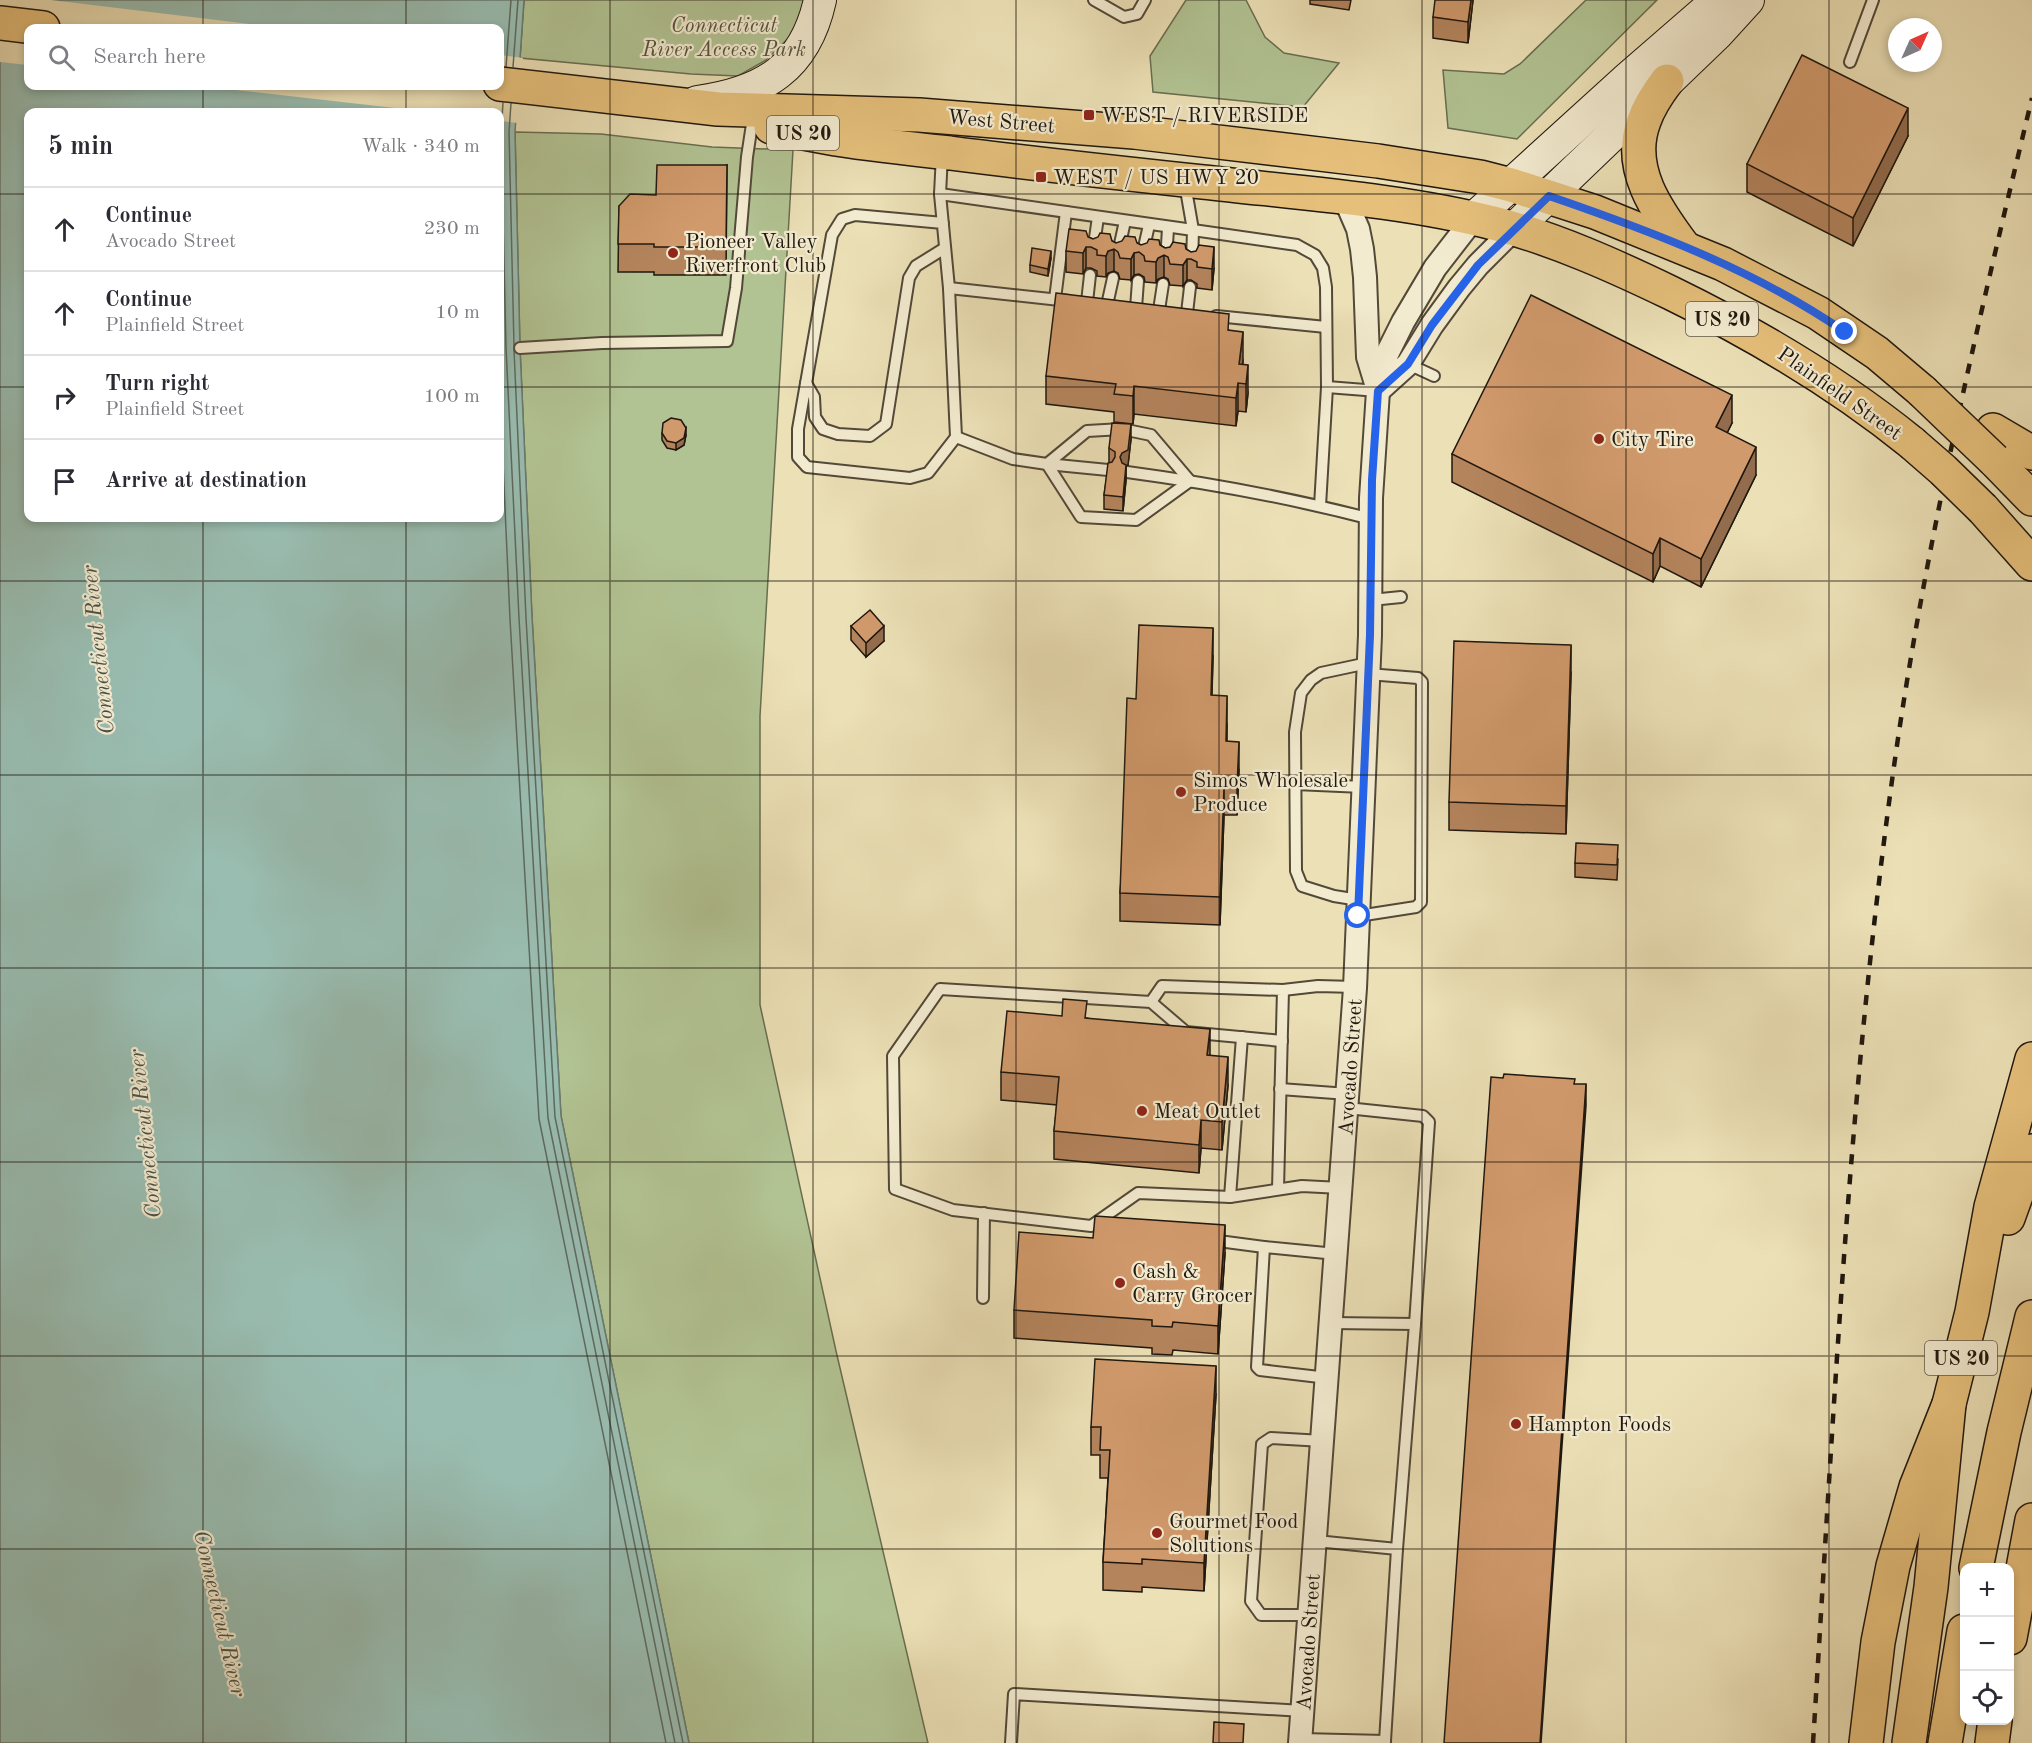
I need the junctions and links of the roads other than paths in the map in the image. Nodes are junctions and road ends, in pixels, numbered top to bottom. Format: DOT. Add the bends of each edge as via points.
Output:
graph roads {
  1 [pos="820,0"];
  2 [pos="1094,0"];
  3 [pos="1145,0"];
  4 [pos="1718,0"];
  5 [pos="1748,0"];
  6 [pos="1873,0"];
  7 [pos="0,23"];
  8 [pos="24,26"];
  9 [pos="1850,62"];
  10 [pos="1667,81"];
  11 [pos="504,85"];
  12 [pos="666,105"];
  13 [pos="945,117"];
  14 [pos="752,124"];
  15 [pos="942,152"];
  16 [pos="1185,180"];
  17 [pos="1511,185"];
  18 [pos="940,194"];
  19 [pos="1549,196"];
  20 [pos="1345,198"];
  21 [pos="1066,212"];
  22 [pos="1098,217"];
  23 [pos="1473,219"];
  24 [pos="1125,221"];
  25 [pos="943,223"];
  26 [pos="1149,225"];
  27 [pos="1168,228"];
  28 [pos="1514,229"];
  29 [pos="1193,230"];
  30 [pos="1684,247"];
  31 [pos="945,248"];
  32 [pos="1093,253"];
  33 [pos="1118,256"];
  34 [pos="1142,259"];
  35 [pos="1166,262"];
  36 [pos="1192,266"];
  37 [pos="1090,275"];
  38 [pos="1113,278"];
  39 [pos="1138,281"];
  40 [pos="1163,284"];
  41 [pos="1191,287"];
  42 [pos="949,288"];
  43 [pos="1055,299"];
  44 [pos="1087,302"];
  45 [pos="1122,306"];
  46 [pos="1184,312"];
  47 [pos="1326,327"];
  48 [pos="520,348"];
  49 [pos="1387,354"];
  50 [pos="1408,364"];
  51 [pos="1434,376"];
  52 [pos="806,383"];
  53 [pos="1327,387"];
  54 [pos="1378,391"];
  55 [pos="956,437"];
  56 [pos="1993,445"];
  57 [pos="2032,453"];
  58 [pos="1047,464"];
  59 [pos="1108,470"];
  60 [pos="1127,472"];
  61 [pos="1190,481"];
  62 [pos="2032,499"];
  63 [pos="1320,506"];
  64 [pos="1371,519"];
  65 [pos="2032,564"];
  66 [pos="1401,597"];
  67 [pos="1371,600"];
  68 [pos="1368,668"];
  69 [pos="1295,784"];
  70 [pos="1363,787"];
  71 [pos="1359,908"];
  72 [pos="1355,987"];
  73 [pos="1283,990"];
  74 [pos="1151,1002"];
  75 [pos="1242,1037"];
  76 [pos="1282,1041"];
  77 [pos="2032,1059"];
  78 [pos="1280,1089"];
  79 [pos="1347,1101"];
  80 [pos="2032,1151"];
  81 [pos="1341,1188"];
  82 [pos="1278,1189"];
  83 [pos="1230,1197"];
  84 [pos="984,1213"];
  85 [pos="1195,1239"];
  86 [pos="1264,1247"];
  87 [pos="1336,1254"];
  88 [pos="983,1298"];
  89 [pos="1972,1312"];
  90 [pos="2032,1317"];
  91 [pos="1331,1323"];
  92 [pos="1415,1324"];
  93 [pos="1328,1378"];
  94 [pos="1949,1404"];
  95 [pos="1323,1441"];
  96 [pos="2032,1520"];
  97 [pos="1316,1541"];
  98 [pos="1397,1549"];
  99 [pos="1977,1563"];
  100 [pos="1310,1616"];
  101 [pos="2014,1617"];
  102 [pos="1960,1659"];
  103 [pos="1303,1711"];
  104 [pos="1994,1725"];
  105 [pos="1301,1741"];
  106 [pos="1384,1742"];
  107 [pos="1011,1743"];
  108 [pos="1866,1743"];
  109 [pos="1910,1743"];
  110 [pos="1945,1743"];
  111 [pos="1992,1743"];
  1 -- 12 [label="street" via="803,47 788,66 769,80 727,98"];
  2 -- 3 [label="lane" via="1124,17 1137,14"];
  4 -- 17 [label="street"];
  5 -- 10 [label="street"];
  6 -- 9 [label="lane"];
  7 -- 8 [label="main road"];
  10 -- 19 [label="street"];
  10 -- 30 [label="main road" via="1643,122 1640,161 1649,195"];
  11 -- 12 [label="main road, West Street / US 20"];
  12 -- 13 [label="main road, West Street / US 20"];
  12 -- 14 [label="main road, West Street / US 20"];
  13 -- 15 [label="main road"];
  13 -- 17 [label="main road, West Street / US 20" via="1134,132 1378,161"];
  14 -- 15 [label="main road, West Street / US 20"];
  14 -- 48 [label="lane" via="727,341"];
  15 -- 16 [label="main road, West Street / US 20"];
  15 -- 18 [label="lane"];
  16 -- 20 [label="main road, West Street / US 20"];
  16 -- 29 [label="lane"];
  17 -- 19 [label="main road, US 20"];
  17 -- 23 [label="street"];
  18 -- 21 [label="lane"];
  18 -- 25 [label="lane"];
  19 -- 28 [label="street"];
  19 -- 30 [label="main road, US 20"];
  20 -- 23 [label="main road, West Street / US 20"];
  20 -- 54 [label="street, Avocado Street" via="1362,249 1368,357"];
  21 -- 22 [label="lane"];
  21 -- 43 [label="lane"];
  22 -- 24 [label="lane"];
  22 -- 32 [label="lane"];
  23 -- 28 [label="main road, Plainfield Street / US 20"];
  23 -- 49 [label="street, Avocado Street" via="1435,268"];
  24 -- 26 [label="lane"];
  24 -- 33 [label="lane"];
  25 -- 31 [label="lane"];
  25 -- 52 [label="lane" via="855,215 842,219 832,235"];
  26 -- 27 [label="lane"];
  26 -- 34 [label="lane"];
  27 -- 29 [label="lane"];
  27 -- 35 [label="lane"];
  28 -- 50 [label="street" via="1459,288"];
  28 -- 65 [label="main road, Plainfield Street / US 20, bridge" via="1643,279 1791,356 1912,443 1983,509"];
  29 -- 36 [label="lane"];
  29 -- 47 [label="lane" via="1305,248 1323,268"];
  30 -- 56 [label="main road, US 20, bridge" via="1818,313 1877,353"];
  31 -- 42 [label="lane"];
  31 -- 52 [label="lane" via="916,266 909,278 886,424 870,436 823,429 815,417 814,398"];
  37 -- 44 [label="lane"];
  38 -- 45 [label="lane"];
  39 -- 45 [label="lane"];
  40 -- 46 [label="lane"];
  41 -- 46 [label="lane"];
  42 -- 43 [label="lane"];
  42 -- 55 [label="lane"];
  43 -- 44 [label="lane"];
  44 -- 45 [label="lane"];
  45 -- 46 [label="lane"];
  46 -- 47 [label="lane"];
  47 -- 53 [label="lane"];
  49 -- 50 [label="lane"];
  49 -- 54 [label="street, Avocado Street"];
  50 -- 51 [label="lane"];
  50 -- 54 [label="street"];
  52 -- 55 [label="lane" via="798,429 798,458 807,467 910,478 928,473"];
  53 -- 54 [label="lane"];
  53 -- 63 [label="lane"];
  54 -- 64 [label="street, Avocado Street"];
  55 -- 58 [label="lane" via="1013,459"];
  56 -- 57 [label="main road"];
  56 -- 62 [label="main road, US 20"];
  58 -- 59 [label="lane"];
  58 -- 61 [label="lane" via="1088,430 1122,429 1151,435"];
  58 -- 61 [label="lane" via="1081,517 1136,520"];
  60 -- 61 [label="lane"];
  61 -- 63 [label="lane"];
  63 -- 64 [label="lane"];
  64 -- 67 [label="street, Avocado Street"];
  66 -- 67 [label="lane"];
  67 -- 68 [label="street, Avocado Street"];
  68 -- 69 [label="lane" via="1321,673 1301,693 1295,732"];
  68 -- 70 [label="street, Avocado Street"];
  68 -- 71 [label="lane" via="1422,682 1421,902 1416,907"];
  69 -- 70 [label="lane"];
  69 -- 71 [label="lane" via="1296,871 1302,886"];
  70 -- 71 [label="street, Avocado Street"];
  71 -- 72 [label="street, Avocado Street"];
  72 -- 73 [label="lane"];
  72 -- 79 [label="street, Avocado Street"];
  73 -- 74 [label="lane" via="1162,986"];
  73 -- 76 [label="lane"];
  74 -- 75 [label="lane" via="1186,1032"];
  74 -- 84 [label="lane" via="940,989 893,1056 895,1189 953,1210"];
  75 -- 76 [label="lane"];
  75 -- 83 [label="lane"];
  76 -- 78 [label="lane"];
  77 -- 89 [label="main road, US 20" via="1991,1207"];
  78 -- 79 [label="lane"];
  78 -- 82 [label="lane"];
  79 -- 81 [label="street, Avocado Street"];
  79 -- 92 [label="lane" via="1423,1116 1429,1122"];
  80 -- 89 [label="main road"];
  81 -- 82 [label="lane"];
  81 -- 87 [label="street, Avocado Street"];
  82 -- 83 [label="lane"];
  83 -- 84 [label="lane" via="1138,1193 1097,1227"];
  84 -- 88 [label="lane"];
  85 -- 86 [label="lane"];
  86 -- 87 [label="lane"];
  86 -- 93 [label="lane" via="1257,1367"];
  87 -- 91 [label="street, Avocado Street"];
  89 -- 94 [label="main road, US 20"];
  90 -- 99 [label="main road"];
  91 -- 92 [label="lane"];
  91 -- 93 [label="street, Avocado Street"];
  92 -- 98 [label="lane"];
  93 -- 95 [label="street, Avocado Street"];
  94 -- 108 [label="main road" via="1916,1487 1893,1566 1876,1652"];
  94 -- 109 [label="main road, US 20" via="1931,1587"];
  95 -- 97 [label="street, Avocado Street"];
  95 -- 100 [label="lane" via="1271,1438 1262,1444 1261,1456 1251,1601 1261,1615"];
  96 -- 101 [label="main road"];
  97 -- 98 [label="lane"];
  97 -- 100 [label="street, Avocado Street"];
  98 -- 106 [label="lane"];
  100 -- 103 [label="street, Avocado Street"];
  102 -- 110 [label="main road"];
  103 -- 105 [label="street, Avocado Street"];
  103 -- 107 [label="lane" via="1014,1694"];
  104 -- 111 [label="main road"];
  105 -- 106 [label="lane"];
}
